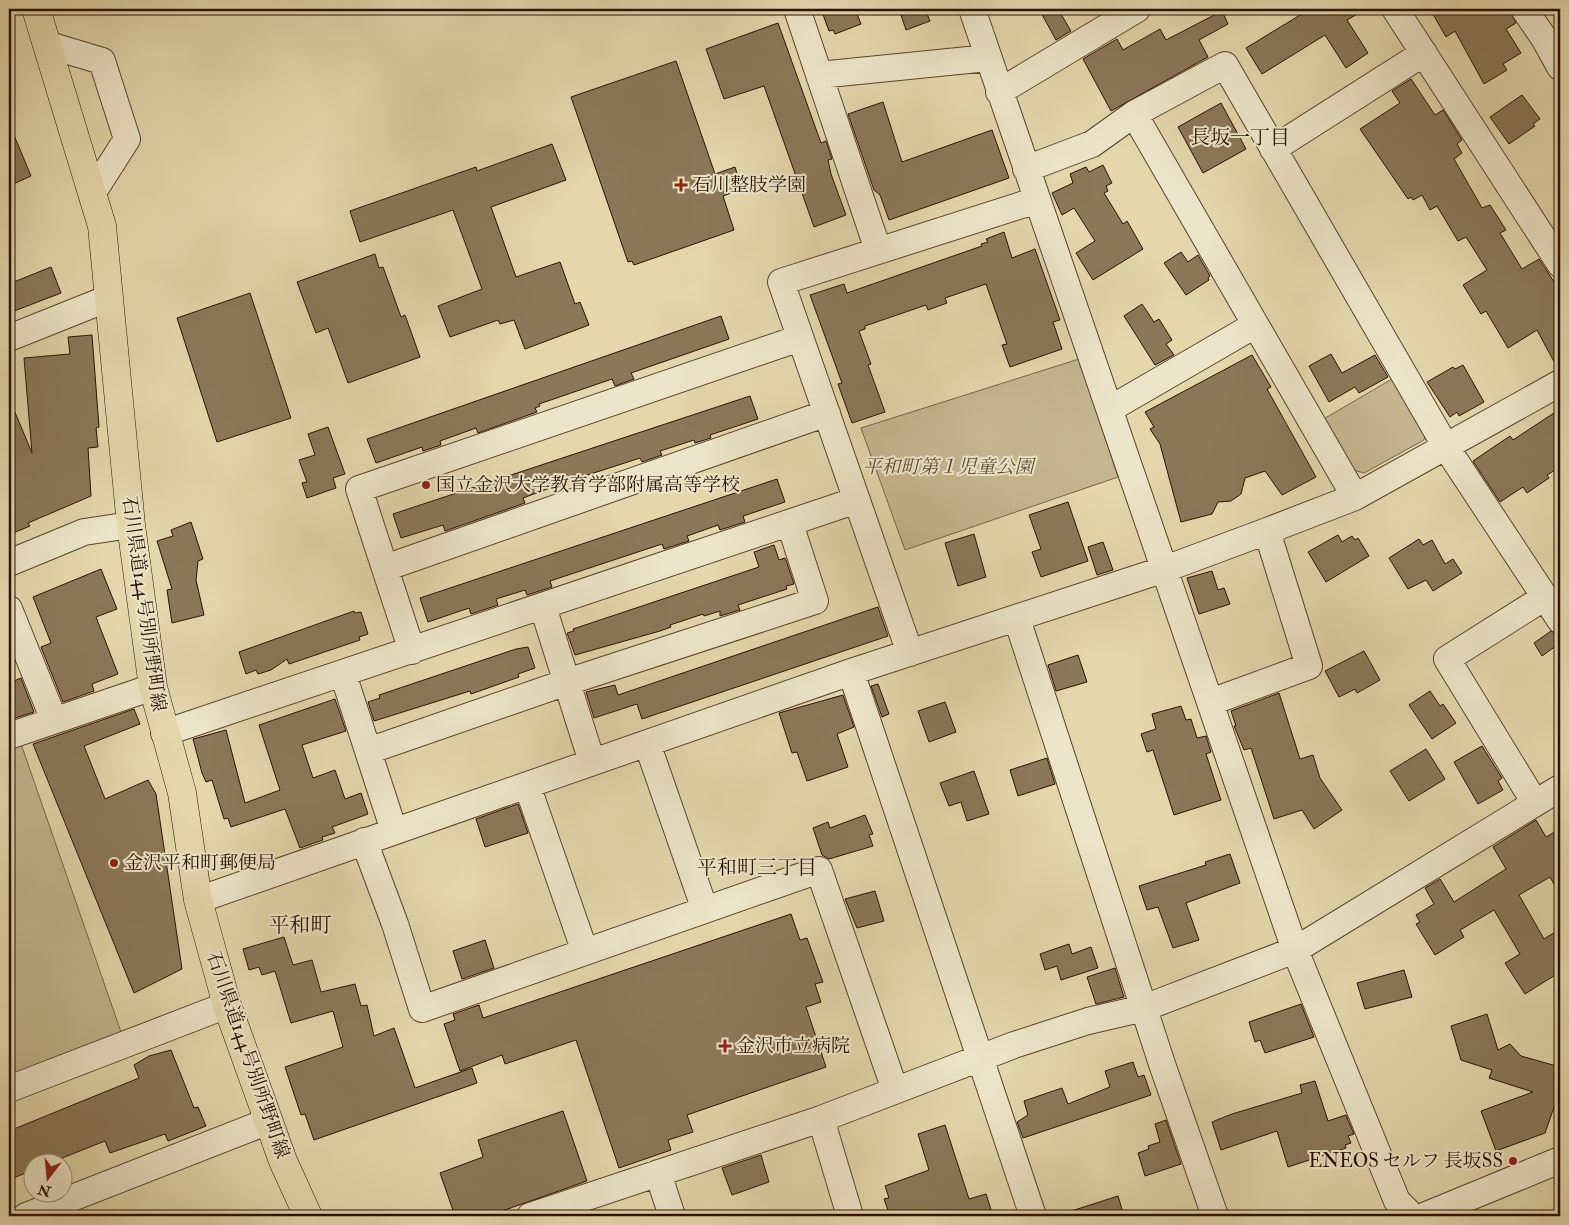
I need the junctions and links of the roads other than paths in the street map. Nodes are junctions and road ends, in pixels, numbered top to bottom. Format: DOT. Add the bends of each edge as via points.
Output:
graph roads {
  1 [pos="36,9"];
  2 [pos="797,9"];
  3 [pos="972,9"];
  4 [pos="1137,9"];
  5 [pos="1395,9"];
  6 [pos="1524,9"];
  7 [pos="1552,32"];
  8 [pos="49,46"];
  9 [pos="1424,53"];
  10 [pos="988,58"];
  11 [pos="1560,67"];
  12 [pos="819,75"];
  13 [pos="999,92"];
  14 [pos="1134,114"];
  15 [pos="1273,149"];
  16 [pos="1026,168"];
  17 [pos="92,194"];
  18 [pos="1037,200"];
  19 [pos="878,250"];
  20 [pos="1560,264"];
  21 [pos="108,298"];
  22 [pos="1256,326"];
  23 [pos="9,338"];
  24 [pos="800,338"];
  25 [pos="1560,383"];
  26 [pos="1110,409"];
  27 [pos="827,412"];
  28 [pos="1446,447"];
  29 [pos="1355,497"];
  30 [pos="858,500"];
  31 [pos="790,524"];
  32 [pos="131,525"];
  33 [pos="1267,531"];
  34 [pos="9,563"];
  35 [pos="385,568"];
  36 [pos="1165,569"];
  37 [pos="1545,597"];
  38 [pos="543,607"];
  39 [pos="9,609"];
  40 [pos="1017,619"];
  41 [pos="1560,620"];
  42 [pos="412,651"];
  43 [pos="17,652"];
  44 [pos="910,653"];
  45 [pos="851,672"];
  46 [pos="343,674"];
  47 [pos="566,682"];
  48 [pos="153,687"];
  49 [pos="1211,702"];
  50 [pos="54,720"];
  51 [pos="164,733"];
  52 [pos="9,736"];
  53 [pos="646,743"];
  54 [pos="368,751"];
  55 [pos="592,762"];
  56 [pos="527,785"];
  57 [pos="1560,788"];
  58 [pos="1535,803"];
  59 [pos="394,831"];
  60 [pos="364,841"];
  61 [pos="198,900"];
  62 [pos="705,910"];
  63 [pos="1295,950"];
  64 [pos="585,952"];
  65 [pos="226,1004"];
  66 [pos="1144,1008"];
  67 [pos="982,1058"];
  68 [pos="9,1089"];
  69 [pos="895,1090"];
  70 [pos="821,1119"];
  71 [pos="268,1121"];
  72 [pos="1560,1160"];
  73 [pos="658,1173"];
  74 [pos="26,1216"];
  75 [pos="308,1216"];
  76 [pos="530,1216"];
  77 [pos="672,1216"];
  78 [pos="850,1216"];
  79 [pos="1033,1216"];
  80 [pos="1215,1216"];
  81 [pos="1412,1216"];
  82 [pos="1424,1216"];
  1 -- 8 [label="main road, 石川県道144号別所野町線"];
  2 -- 12 [label="street"];
  3 -- 10 [label="street"];
  4 -- 13 [label="street"];
  5 -- 9 [label="street"];
  6 -- 7 [label="street"];
  7 -- 11 [label="street"];
  8 -- 17 [label="main road, 石川県道144号別所野町線"];
  8 -- 17 [label="street" via="102,61 127,140"];
  9 -- 15 [label="street"];
  9 -- 20 [label="street"];
  10 -- 12 [label="street"];
  10 -- 13 [label="street"];
  12 -- 19 [label="street"];
  13 -- 16 [label="street"];
  14 -- 15 [label="street" via="1225,65"];
  14 -- 16 [label="street" via="1092,144"];
  14 -- 22 [label="street"];
  15 -- 28 [label="street"];
  16 -- 18 [label="street"];
  17 -- 21 [label="main road, 石川県道144号別所野町線" via="102,226"];
  18 -- 19 [label="street"];
  18 -- 26 [label="street"];
  19 -- 24 [label="street" via="781,282"];
  21 -- 23 [label="street"];
  21 -- 32 [label="main road, 石川県道144号別所野町線"];
  22 -- 26 [label="street"];
  22 -- 29 [label="street"];
  24 -- 27 [label="street"];
  24 -- 35 [label="street" via="359,489"];
  25 -- 28 [label="street"];
  26 -- 36 [label="street"];
  27 -- 30 [label="street"];
  27 -- 35 [label="street"];
  28 -- 29 [label="street"];
  28 -- 37 [label="street"];
  29 -- 33 [label="street"];
  30 -- 31 [label="street"];
  30 -- 44 [label="street"];
  31 -- 38 [label="street"];
  31 -- 47 [label="street" via="815,602"];
  32 -- 34 [label="street" via="84,532"];
  32 -- 48 [label="main road, 石川県道144号別所野町線"];
  33 -- 36 [label="street"];
  33 -- 49 [label="street" via="1309,666"];
  35 -- 42 [label="street"];
  36 -- 40 [label="street"];
  36 -- 49 [label="street"];
  37 -- 41 [label="street"];
  37 -- 58 [label="street" via="1447,659"];
  38 -- 42 [label="street"];
  38 -- 47 [label="street"];
  39 -- 43 [label="street"];
  40 -- 44 [label="street"];
  40 -- 66 [label="street"];
  42 -- 46 [label="street"];
  43 -- 50 [label="street"];
  44 -- 45 [label="street"];
  45 -- 53 [label="street"];
  45 -- 67 [label="street"];
  46 -- 51 [label="street"];
  46 -- 54 [label="street"];
  47 -- 54 [label="street"];
  47 -- 55 [label="street"];
  48 -- 50 [label="street"];
  48 -- 51 [label="main road, 石川県道144号別所野町線"];
  49 -- 63 [label="street"];
  50 -- 52 [label="street"];
  51 -- 61 [label="main road, 石川県道144号別所野町線" via="182,794"];
  53 -- 55 [label="street"];
  53 -- 62 [label="street"];
  54 -- 59 [label="street"];
  55 -- 56 [label="street"];
  56 -- 59 [label="street"];
  56 -- 64 [label="street"];
  57 -- 58 [label="street"];
  58 -- 63 [label="street"];
  59 -- 60 [label="street"];
  60 -- 61 [label="street"];
  60 -- 64 [label="street" via="422,1009"];
  61 -- 65 [label="main road, 石川県道144号別所野町線"];
  62 -- 64 [label="street"];
  62 -- 69 [label="street" via="819,870"];
  63 -- 66 [label="street"];
  63 -- 81 [label="street" via="1397,1201"];
  65 -- 68 [label="street"];
  65 -- 71 [label="main road, 石川県道144号別所野町線"];
  66 -- 67 [label="street" via="1088,1021"];
  66 -- 80 [label="street"];
  67 -- 69 [label="street"];
  67 -- 79 [label="street"];
  69 -- 70 [label="street"];
  70 -- 73 [label="street"];
  70 -- 78 [label="street"];
  71 -- 74 [label="street"];
  71 -- 75 [label="main road, 石川県道144号別所野町線"];
  72 -- 82 [label="street"];
  73 -- 76 [label="street"];
  73 -- 77 [label="street"];
}
